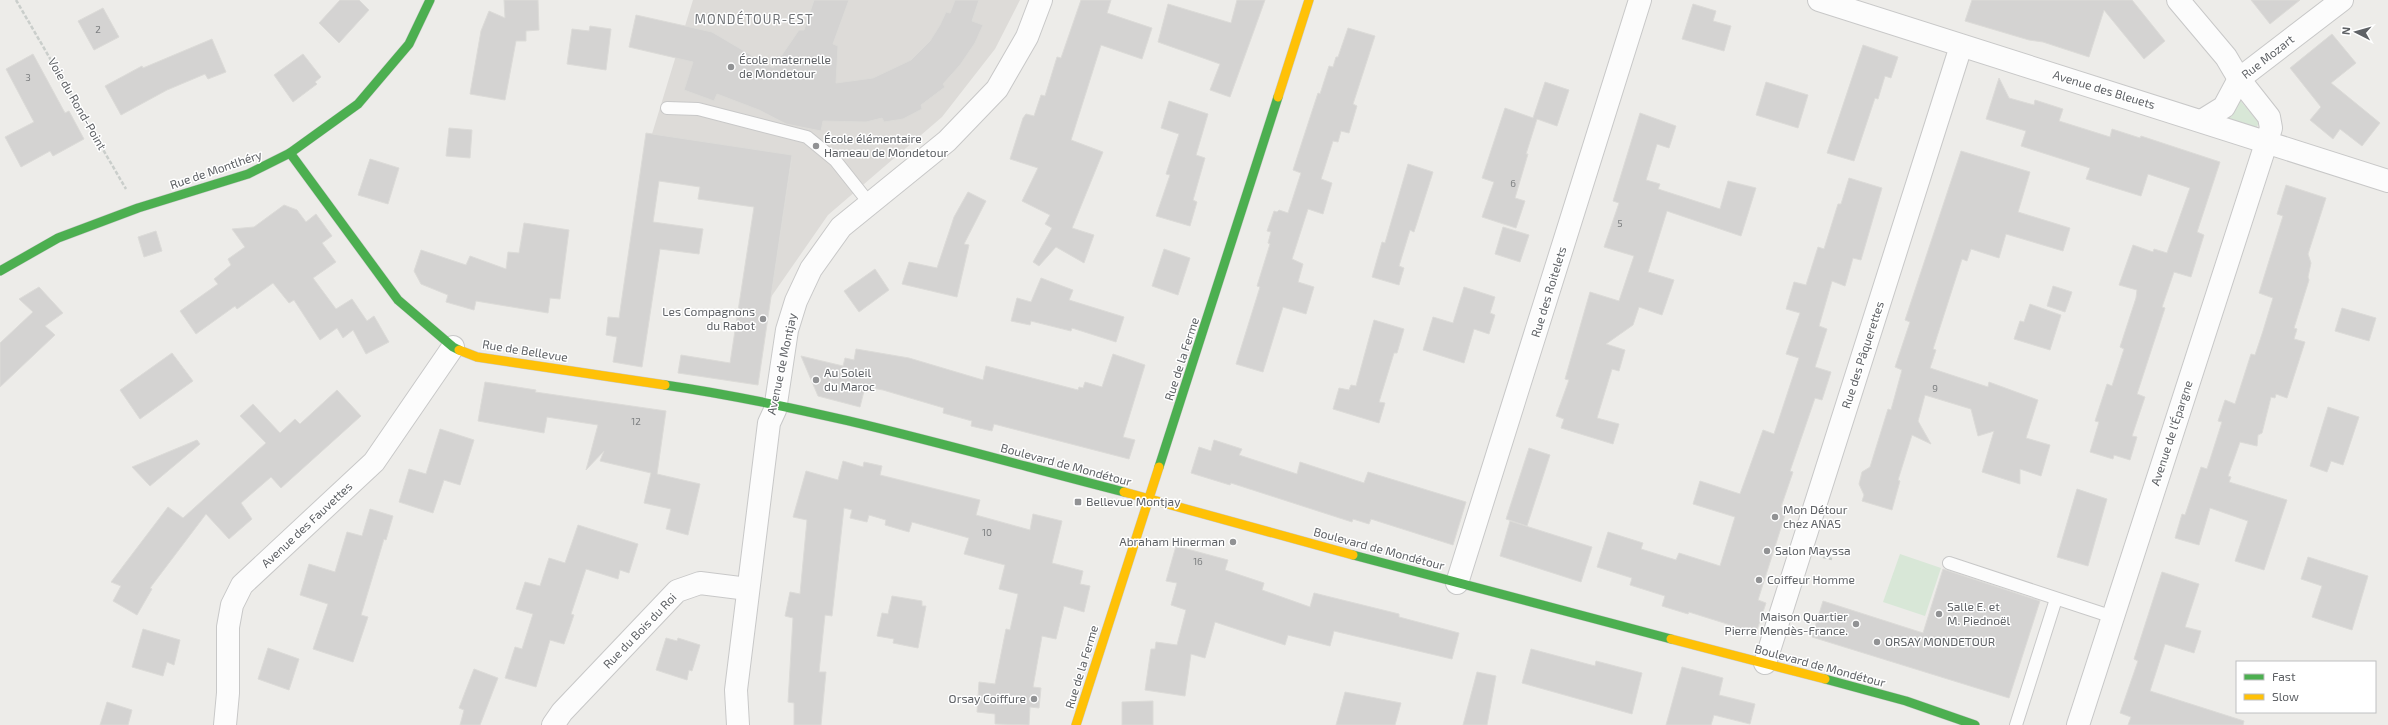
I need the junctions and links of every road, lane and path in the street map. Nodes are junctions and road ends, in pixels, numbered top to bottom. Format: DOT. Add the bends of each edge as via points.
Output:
graph roads {
  1 [pos="16,0"];
  2 [pos="430,0"];
  3 [pos="1041,0"];
  4 [pos="1309,0"];
  5 [pos="1640,0"];
  6 [pos="1819,0"];
  7 [pos="2178,0"];
  8 [pos="2342,0"];
  9 [pos="1962,46"];
  10 [pos="2239,79"];
  11 [pos="668,108"];
  12 [pos="2203,120"];
  13 [pos="2267,142"];
  14 [pos="290,153"];
  15 [pos="2388,180"];
  16 [pos="870,204"];
  17 [pos="138,208"];
  18 [pos="0,271"];
  19 [pos="453,347"];
  20 [pos="775,404"];
  21 [pos="1149,499"];
  22 [pos="1949,563"];
  23 [pos="1457,583"];
  24 [pos="748,589"];
  25 [pos="2056,599"];
  26 [pos="2113,617"];
  27 [pos="1765,663"];
  28 [pos="225,725"];
  29 [pos="553,725"];
  30 [pos="738,725"];
  31 [pos="1076,725"];
  32 [pos="1975,725"];
  33 [pos="2016,725"];
  34 [pos="2078,725"];
  1 -- 17 [label="path, Voie du Rond-Point"];
  2 -- 14 [label="street, Rue de Montlhéry" via="409,44 358,104"];
  3 -- 16 [label="street, Avenue de Montjay" via="1027,37 997,89 947,141"];
  4 -- 21 [label="street, Rue de la Ferme"];
  5 -- 23 [label="street, Rue des Roitelets"];
  6 -- 9 [label="street, Avenue des Bleuets"];
  7 -- 10 [label="street, Avenue de l'Épargne" via="2226,58"];
  8 -- 10 [label="street, Rue Mozart"];
  9 -- 12 [label="street, Avenue des Bleuets"];
  9 -- 27 [label="street, Rue des Pâquerettes"];
  10 -- 12 [label="street, Rue Mozart" via="2224,107"];
  10 -- 13 [label="street, Avenue de l'Épargne" via="2269,117 2271,128"];
  11 -- 16 [label="lane" via="698,109 807,137 835,160"];
  12 -- 13 [label="street, Avenue des Bleuets"];
  13 -- 15 [label="street, Avenue des Bleuets"];
  13 -- 26 [label="street, Avenue de l'Épargne"];
  14 -- 17 [label="street, Rue de Montlhéry" via="248,174"];
  14 -- 19 [label="street, Rue de Bellevue" via="398,300"];
  16 -- 20 [label="street, Avenue de Montjay" via="841,227 811,269 796,301 787,330"];
  17 -- 18 [label="street, Rue de Montlhéry" via="58,238"];
  19 -- 20 [label="street, Rue de Bellevue" via="477,357 736,395"];
  19 -- 28 [label="street, Avenue des Fauvettes" via="374,462 242,585 232,605 228,627 228,693"];
  20 -- 21 [label="street, Boulevard de Mondétour"];
  20 -- 24 [label="street, Avenue de Montjay" via="769,423"];
  21 -- 23 [label="street, Boulevard de Mondétour"];
  21 -- 31 [label="street, Rue de la Ferme"];
  22 -- 25 [label="lane"];
  23 -- 27 [label="street, Boulevard de Mondétour"];
  24 -- 29 [label="street, Rue du Bois du Roi" via="700,583 677,591 562,712"];
  24 -- 30 [label="street, Avenue de Montjay" via="736,690"];
  25 -- 26 [label="lane"];
  25 -- 33 [label="lane"];
  26 -- 34 [label="street, Avenue de l'Épargne"];
  27 -- 32 [label="street, Boulevard de Mondétour" via="1906,701"];
}
